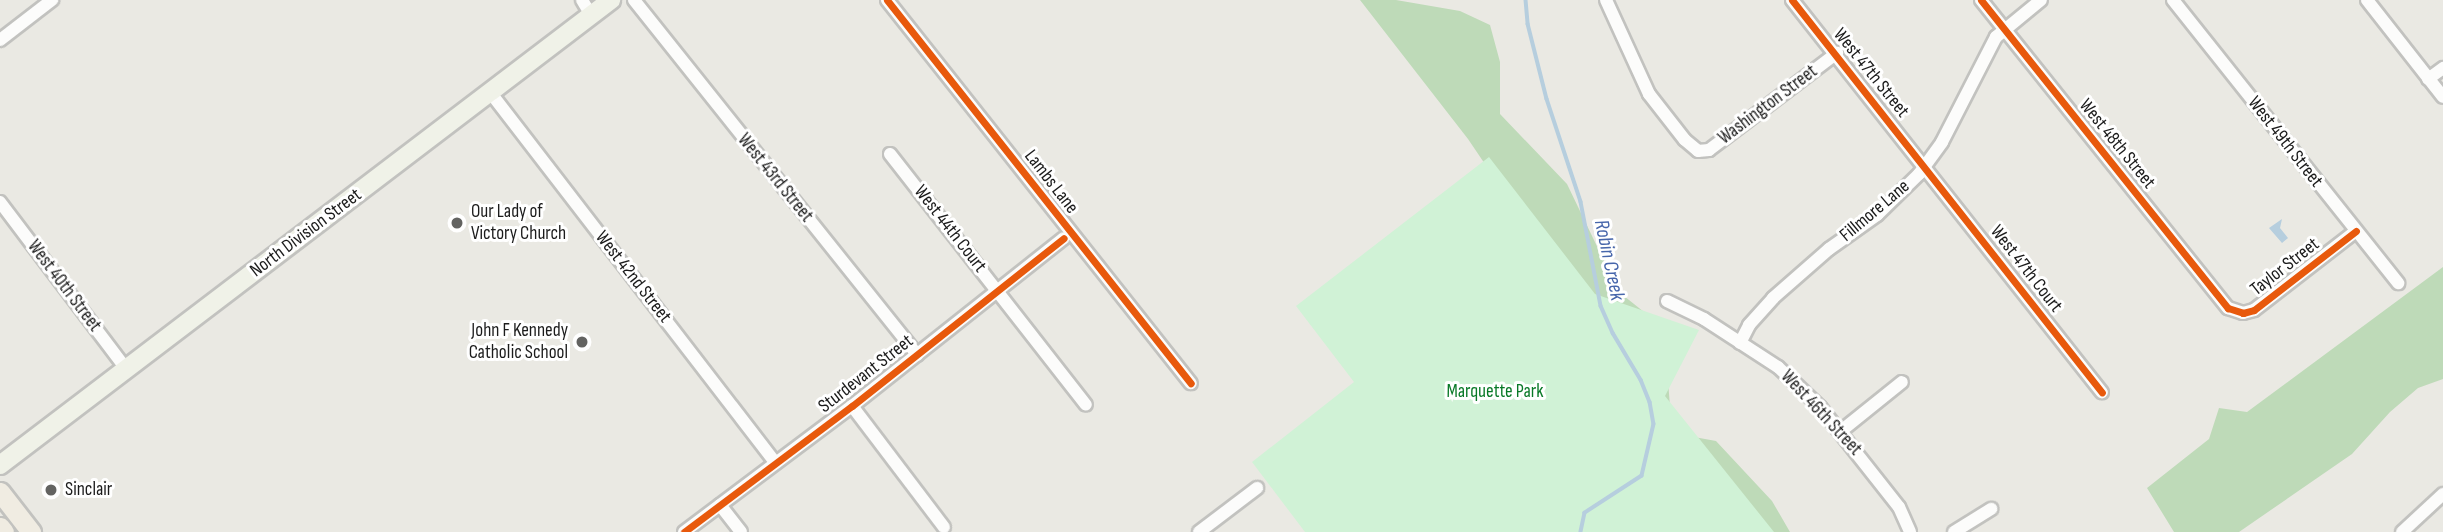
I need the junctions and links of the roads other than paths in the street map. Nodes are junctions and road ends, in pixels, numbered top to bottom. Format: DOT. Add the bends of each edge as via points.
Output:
graph roads {
  1 [pos="52,0"];
  2 [pos="611,0"];
  3 [pos="634,0"];
  4 [pos="887,0"];
  5 [pos="1606,0"];
  6 [pos="1792,0"];
  7 [pos="1982,0"];
  8 [pos="2041,0"];
  9 [pos="2173,0"];
  10 [pos="2367,0"];
  11 [pos="587,8"];
  12 [pos="2005,29"];
  13 [pos="0,40"];
  14 [pos="1837,53"];
  15 [pos="2443,68"];
  16 [pos="2428,79"];
  17 [pos="490,92"];
  18 [pos="2443,97"];
  19 [pos="890,154"];
  20 [pos="1925,165"];
  21 [pos="0,202"];
  22 [pos="2356,232"];
  23 [pos="1064,238"];
  24 [pos="2398,283"];
  25 [pos="998,291"];
  26 [pos="1667,301"];
  27 [pos="2228,309"];
  28 [pos="1740,342"];
  29 [pos="916,355"];
  30 [pos="127,370"];
  31 [pos="1902,382"];
  32 [pos="1191,383"];
  33 [pos="2102,392"];
  34 [pos="852,405"];
  35 [pos="1086,405"];
  36 [pos="1841,431"];
  37 [pos="776,463"];
  38 [pos="0,465"];
  39 [pos="1257,488"];
  40 [pos="0,492"];
  41 [pos="2443,494"];
  42 [pos="720,505"];
  43 [pos="1992,509"];
  44 [pos="0,527"];
  45 [pos="944,527"];
  46 [pos="4,532"];
  47 [pos="32,532"];
  48 [pos="684,532"];
  49 [pos="741,532"];
  50 [pos="1199,532"];
  51 [pos="1910,532"];
  52 [pos="1954,532"];
  53 [pos="2402,532"];
  1 -- 13 [label="street"];
  2 -- 11 [label="main road, North Division Street"];
  3 -- 29 [label="street, West 43rd Street"];
  4 -- 32 [label="street, Lambs Lane"];
  5 -- 14 [label="street, Washington Street" via="1649,94 1698,151 1709,150"];
  6 -- 14 [label="street, West 47th Street"];
  7 -- 12 [label="street, West 48th Street"];
  8 -- 12 [label="street, Fillmore Lane"];
  9 -- 22 [label="street, West 49th Street"];
  10 -- 16 [label="street"];
  11 -- 17 [label="main road, North Division Street"];
  12 -- 20 [label="street, Fillmore Lane" via="1986,52 1942,142"];
  12 -- 27 [label="street, West 48th Street"];
  14 -- 20 [label="street, West 47th Street"];
  15 -- 16 [label="street"];
  16 -- 18 [label="street"];
  17 -- 30 [label="main road, North Division Street"];
  17 -- 37 [label="street, West 42nd Street"];
  19 -- 25 [label="street, West 44th Court"];
  20 -- 28 [label="street, Fillmore Lane" via="1877,215 1773,298"];
  20 -- 33 [label="street, West 47th Court"];
  21 -- 30 [label="street, West 40th Street"];
  22 -- 24 [label="street, West 49th Street"];
  22 -- 27 [label="street, Taylor Street" via="2254,310"];
  23 -- 25 [label="street, Sturdevant Street"];
  25 -- 29 [label="street, Sturdevant Street"];
  25 -- 35 [label="street, West 44th Court"];
  26 -- 28 [label="street, West 46th Street"];
  28 -- 36 [label="street, West 46th Street" via="1777,367"];
  29 -- 34 [label="street, Sturdevant Street"];
  30 -- 38 [label="main road, North Division Street"];
  31 -- 36 [label="street"];
  34 -- 37 [label="street, Sturdevant Street"];
  34 -- 45 [label="street"];
  36 -- 51 [label="street, West 46th Street" via="1899,507"];
  37 -- 42 [label="street, Sturdevant Street"];
  39 -- 50 [label="street"];
  40 -- 47 [label="main road"];
  41 -- 53 [label="street"];
  42 -- 48 [label="street, Sturdevant Street"];
  42 -- 49 [label="street"];
  43 -- 52 [label="street"];
  44 -- 46 [label="main road"];
}
